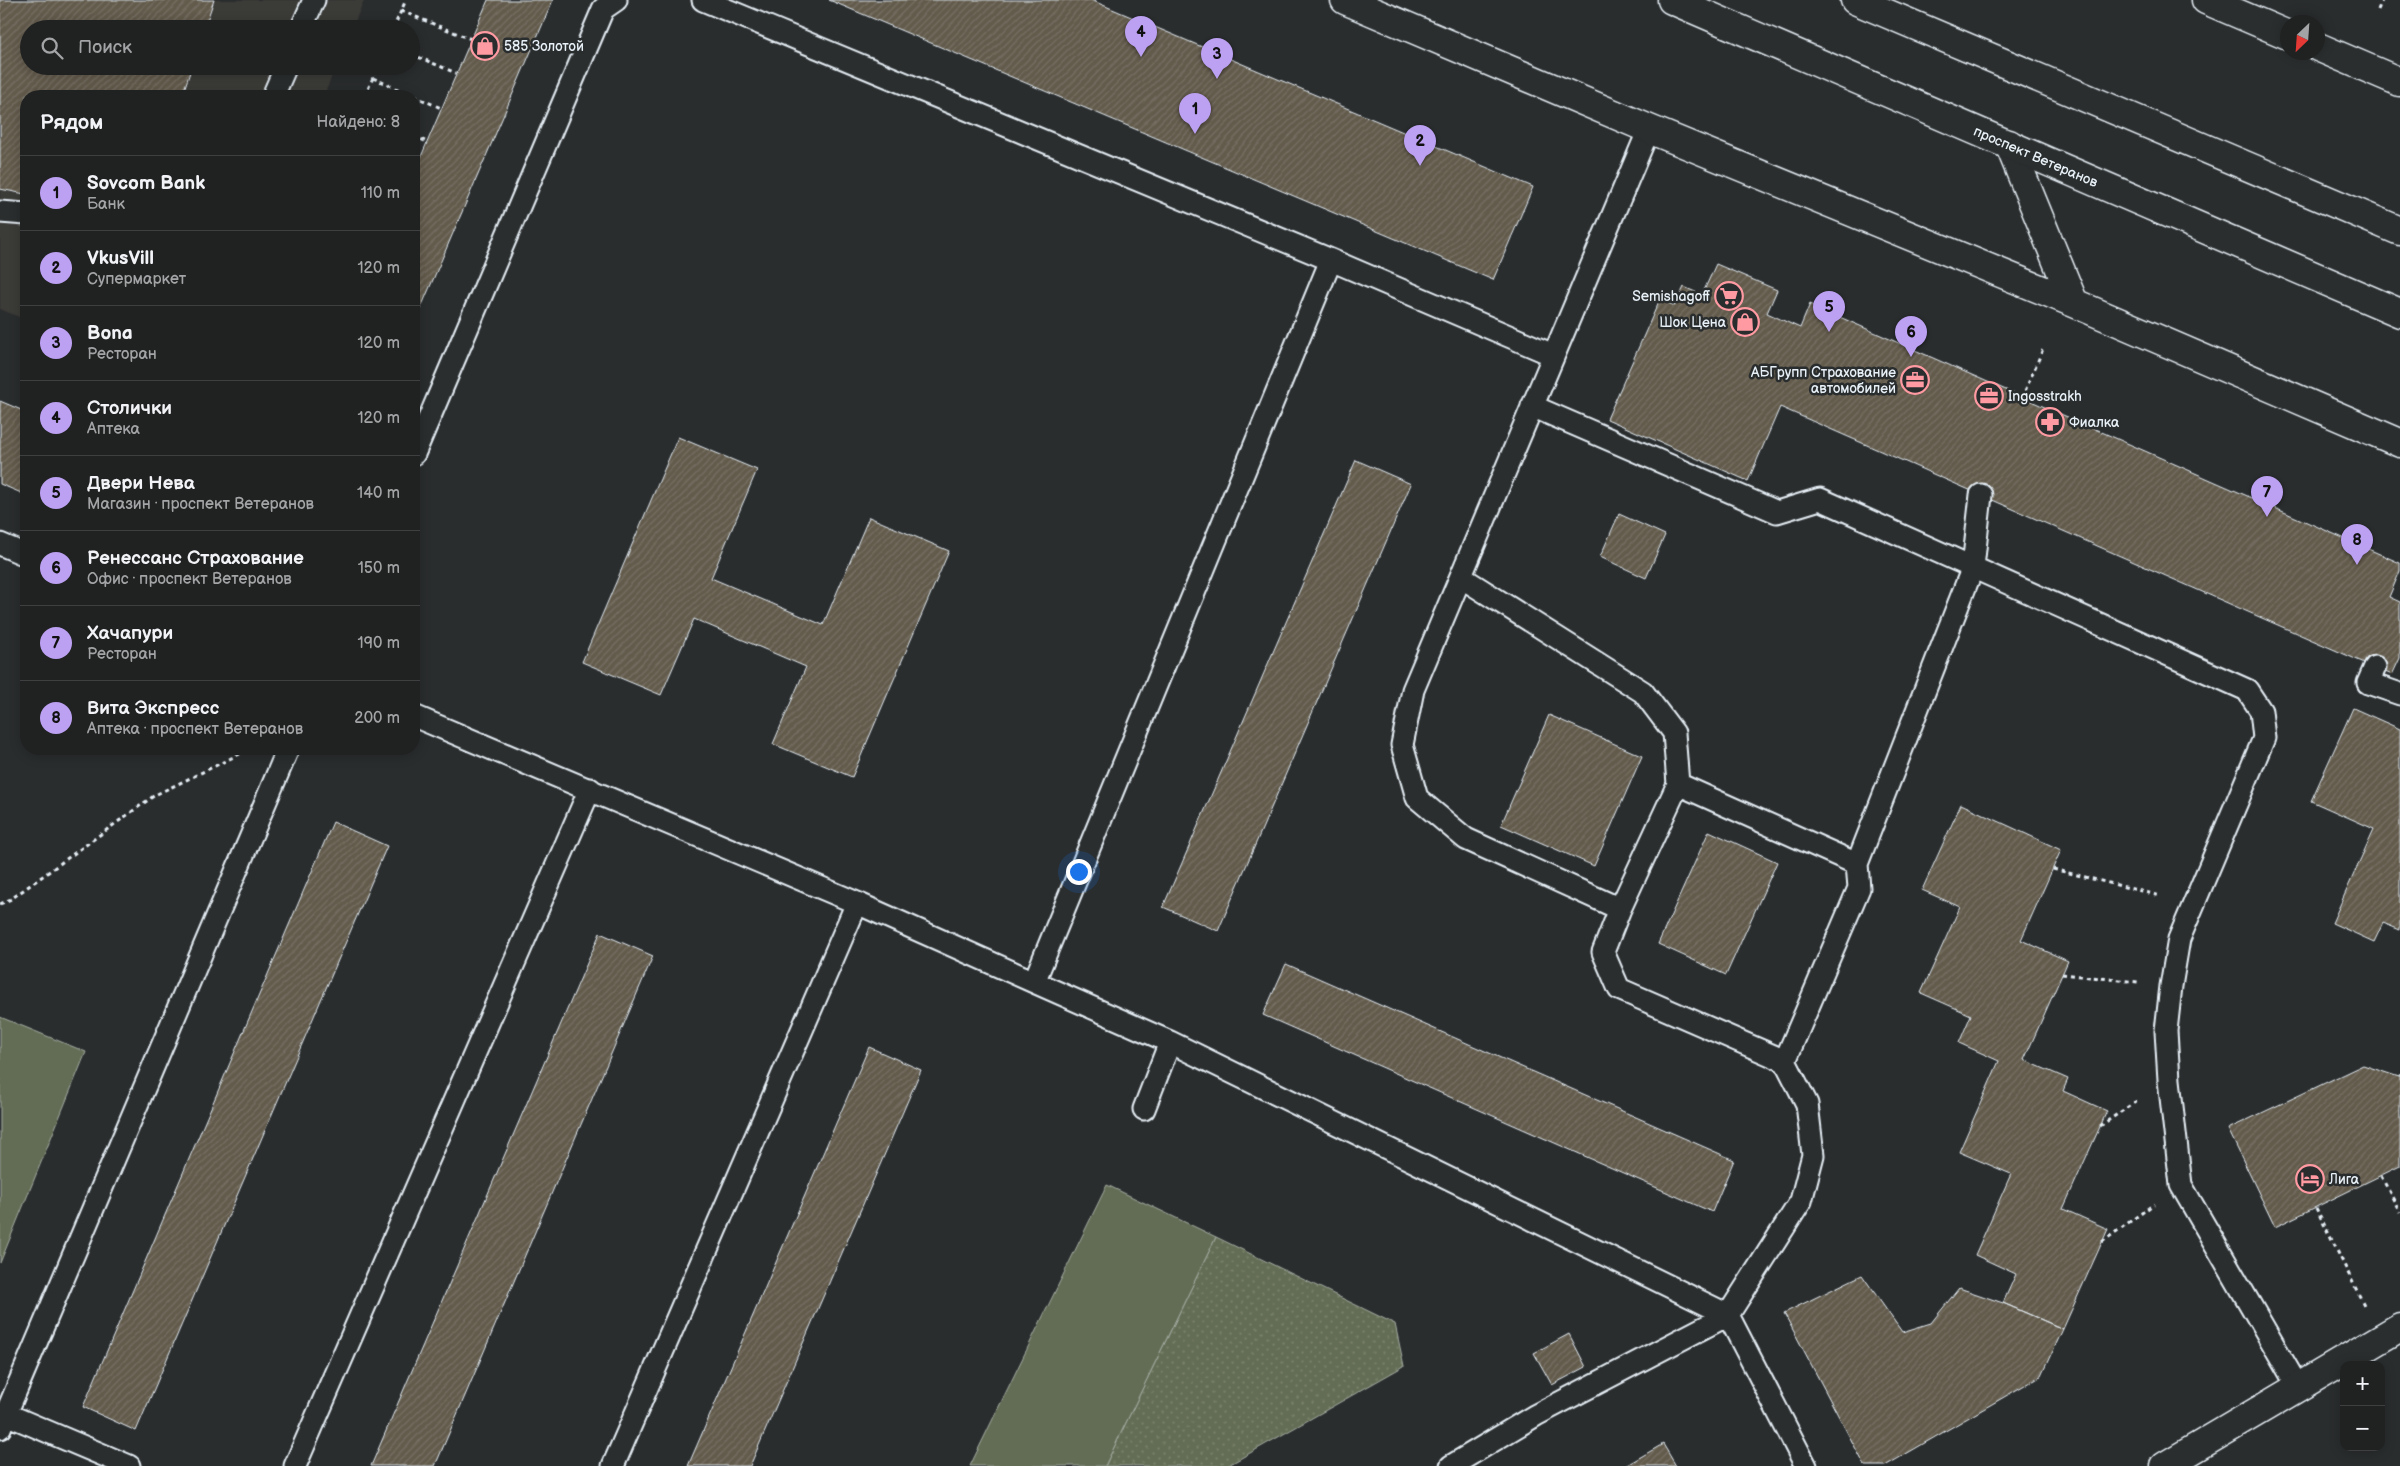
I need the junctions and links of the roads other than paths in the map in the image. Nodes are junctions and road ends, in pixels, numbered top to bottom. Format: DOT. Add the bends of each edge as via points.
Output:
graph roads {
  1 [pos="314,0"];
  2 [pos="616,0"];
  3 [pos="702,0"];
  4 [pos="1345,0"];
  5 [pos="1672,0"];
  6 [pos="1855,0"];
  7 [pos="2206,0"];
  8 [pos="305,20"];
  9 [pos="2280,32"];
  10 [pos="2325,50"];
  11 [pos="282,75"];
  12 [pos="2400,82"];
  13 [pos="276,90"];
  14 [pos="1649,129"];
  15 [pos="2009,144"];
  16 [pos="0,212"];
  17 [pos="20,214"];
  18 [pos="2400,231"];
  19 [pos="1331,260"];
  20 [pos="2074,303"];
  21 [pos="2400,313"];
  22 [pos="1553,355"];
  23 [pos="1532,406"];
  24 [pos="420,440"];
  25 [pos="2400,443"];
  26 [pos="1981,495"];
  27 [pos="0,544"];
  28 [pos="20,552"];
  29 [pos="1973,567"];
  30 [pos="1460,577"];
  31 [pos="2375,667"];
  32 [pos="2400,694"];
  33 [pos="420,718"];
  34 [pos="285,755"];
  35 [pos="1678,784"];
  36 [pos="590,789"];
  37 [pos="1857,864"];
  38 [pos="857,903"];
  39 [pos="1620,908"];
  40 [pos="1034,982"];
  41 [pos="1170,1042"];
  42 [pos="1785,1061"];
  43 [pos="1144,1109"];
  44 [pos="1728,1315"];
  45 [pos="2400,1327"];
  46 [pos="2298,1387"];
  47 [pos="3,1421"];
  48 [pos="129,1466"];
  49 [pos="295,1466"];
  50 [pos="613,1466"];
  51 [pos="1451,1466"];
  52 [pos="1806,1466"];
  53 [pos="2165,1466"];
  1 -- 8 [label="lane"];
  2 -- 24 [label="lane" via="603,9"];
  3 -- 19 [label="lane"];
  4 -- 14 [label="street"];
  5 -- 15 [label="street, проспект Ветеранов"];
  6 -- 18 [label="street"];
  7 -- 9 [label="street"];
  10 -- 12 [label="street"];
  11 -- 13 [label="lane"];
  14 -- 20 [label="street"];
  14 -- 22 [label="lane"];
  15 -- 20 [label="street"];
  15 -- 21 [label="street, проспект Ветеранов"];
  16 -- 17 [label="lane"];
  19 -- 22 [label="lane"];
  19 -- 40 [label="lane"];
  20 -- 25 [label="street"];
  22 -- 23 [label="lane"];
  23 -- 29 [label="lane" via="1777,512 1820,499"];
  23 -- 30 [label="lane"];
  26 -- 29 [label="lane"];
  27 -- 28 [label="lane"];
  29 -- 37 [label="lane"];
  29 -- 46 [label="lane" via="2247,690 2261,711 2264,738 2179,939 2166,1031 2181,1185"];
  30 -- 35 [label="lane" via="1643,692 1674,733"];
  30 -- 39 [label="lane" via="1413,690 1402,745 1416,798 1466,839"];
  31 -- 32 [label="lane" via="2368,682"];
  33 -- 36 [label="lane"];
  34 -- 47 [label="lane"];
  35 -- 37 [label="lane"];
  35 -- 39 [label="lane"];
  36 -- 38 [label="lane"];
  36 -- 49 [label="lane"];
  37 -- 42 [label="lane" via="1859,888"];
  38 -- 40 [label="lane"];
  38 -- 50 [label="lane"];
  39 -- 42 [label="lane" via="1603,952 1619,989"];
  40 -- 41 [label="lane"];
  41 -- 43 [label="lane"];
  41 -- 44 [label="lane"];
  42 -- 44 [label="lane" via="1807,1104 1813,1155 1801,1201"];
  44 -- 51 [label="lane" via="1536,1414"];
  44 -- 52 [label="lane"];
  45 -- 46 [label="street"];
  46 -- 53 [label="street"];
  47 -- 48 [label="lane"];
}
